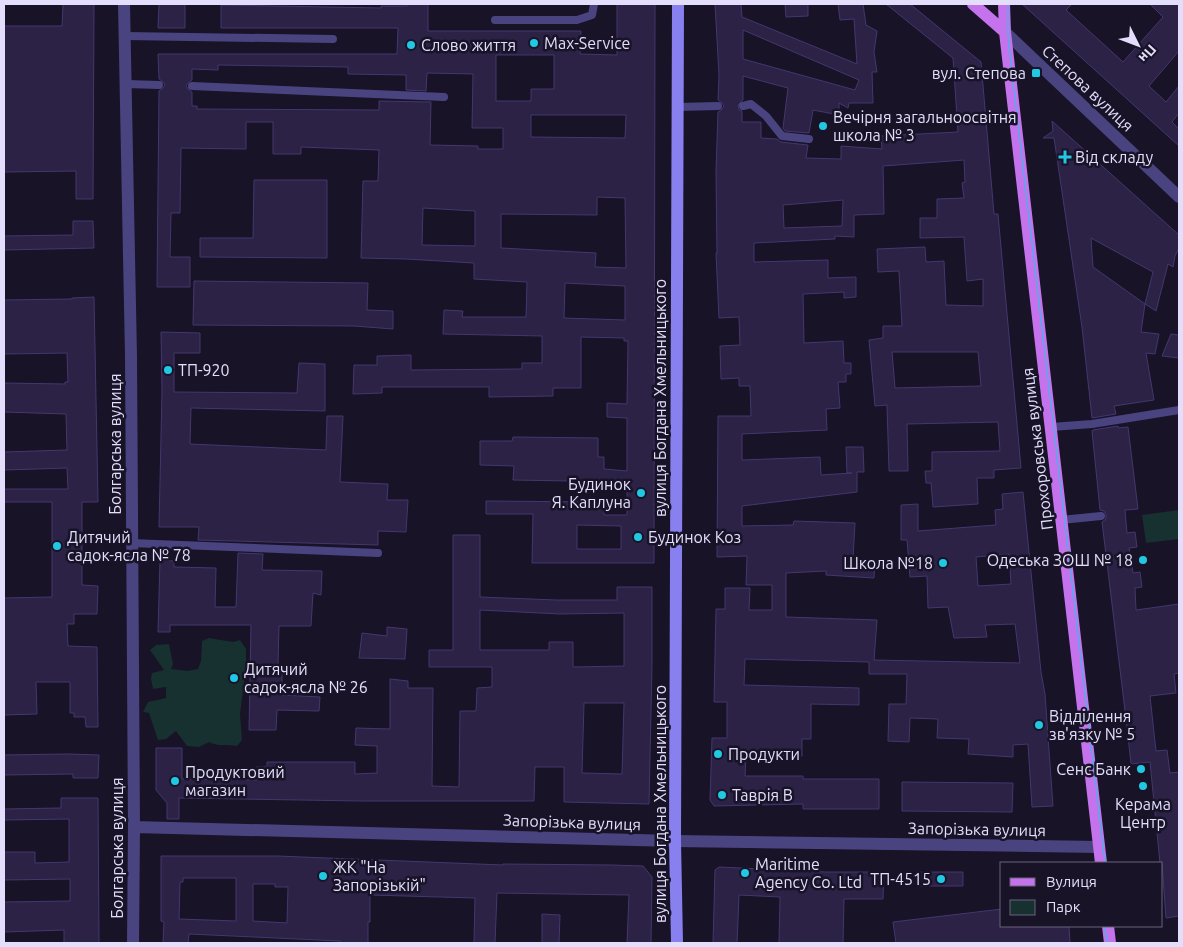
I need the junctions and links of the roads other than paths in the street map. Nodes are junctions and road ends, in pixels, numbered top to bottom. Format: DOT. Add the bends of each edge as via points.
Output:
graph roads {
  1 [pos="124,4"];
  2 [pos="594,4"];
  3 [pos="678,4"];
  4 [pos="973,4"];
  5 [pos="1004,4"];
  6 [pos="495,20"];
  7 [pos="1005,32"];
  8 [pos="125,36"];
  9 [pos="333,39"];
  10 [pos="126,84"];
  11 [pos="159,85"];
  12 [pos="192,86"];
  13 [pos="444,97"];
  14 [pos="678,106"];
  15 [pos="718,106"];
  16 [pos="742,106"];
  17 [pos="809,139"];
  18 [pos="1179,197"];
  19 [pos="1179,410"];
  20 [pos="1051,427"];
  21 [pos="1101,516"];
  22 [pos="1061,520"];
  23 [pos="131,543"];
  24 [pos="378,553"];
  25 [pos="134,827"];
  26 [pos="675,841"];
  27 [pos="1099,847"];
  28 [pos="1101,862"];
  29 [pos="1108,927"];
  30 [pos="133,943"];
  31 [pos="677,943"];
  32 [pos="1110,943"];
  1 -- 8 [label="street, Болгарська вулиця"];
  2 -- 6 [label="lane" via="592,15 577,20"];
  3 -- 14 [label="main road, вулиця Богдана Хмельницького"];
  4 -- 7 [label="main road, Степова вулиця"];
  5 -- 7 [label="main road, Прохоровська вулиця"];
  7 -- 18 [label="street, Степова вулиця"];
  7 -- 20 [label="main road, Прохоровська вулиця"];
  8 -- 9 [label="lane"];
  8 -- 10 [label="street, Болгарська вулиця"];
  10 -- 11 [label="lane"];
  10 -- 23 [label="street, Болгарська вулиця"];
  12 -- 13 [label="lane"];
  14 -- 15 [label="lane"];
  14 -- 26 [label="main road, вулиця Богдана Хмельницького"];
  16 -- 17 [label="lane" via="751,104 782,136"];
  19 -- 20 [label="lane"];
  20 -- 22 [label="main road, Прохоровська вулиця"];
  21 -- 22 [label="lane"];
  22 -- 27 [label="main road, Прохоровська вулиця"];
  23 -- 24 [label="lane"];
  23 -- 25 [label="street, Болгарська вулиця"];
  25 -- 26 [label="street, Запорізька вулиця"];
  25 -- 30 [label="street, Болгарська вулиця"];
  26 -- 27 [label="street, Запорізька вулиця"];
  26 -- 31 [label="main road, вулиця Богдана Хмельницького"];
  27 -- 28 [label="main road, Прохоровська вулиця"];
  29 -- 32 [label="main road"];
}
